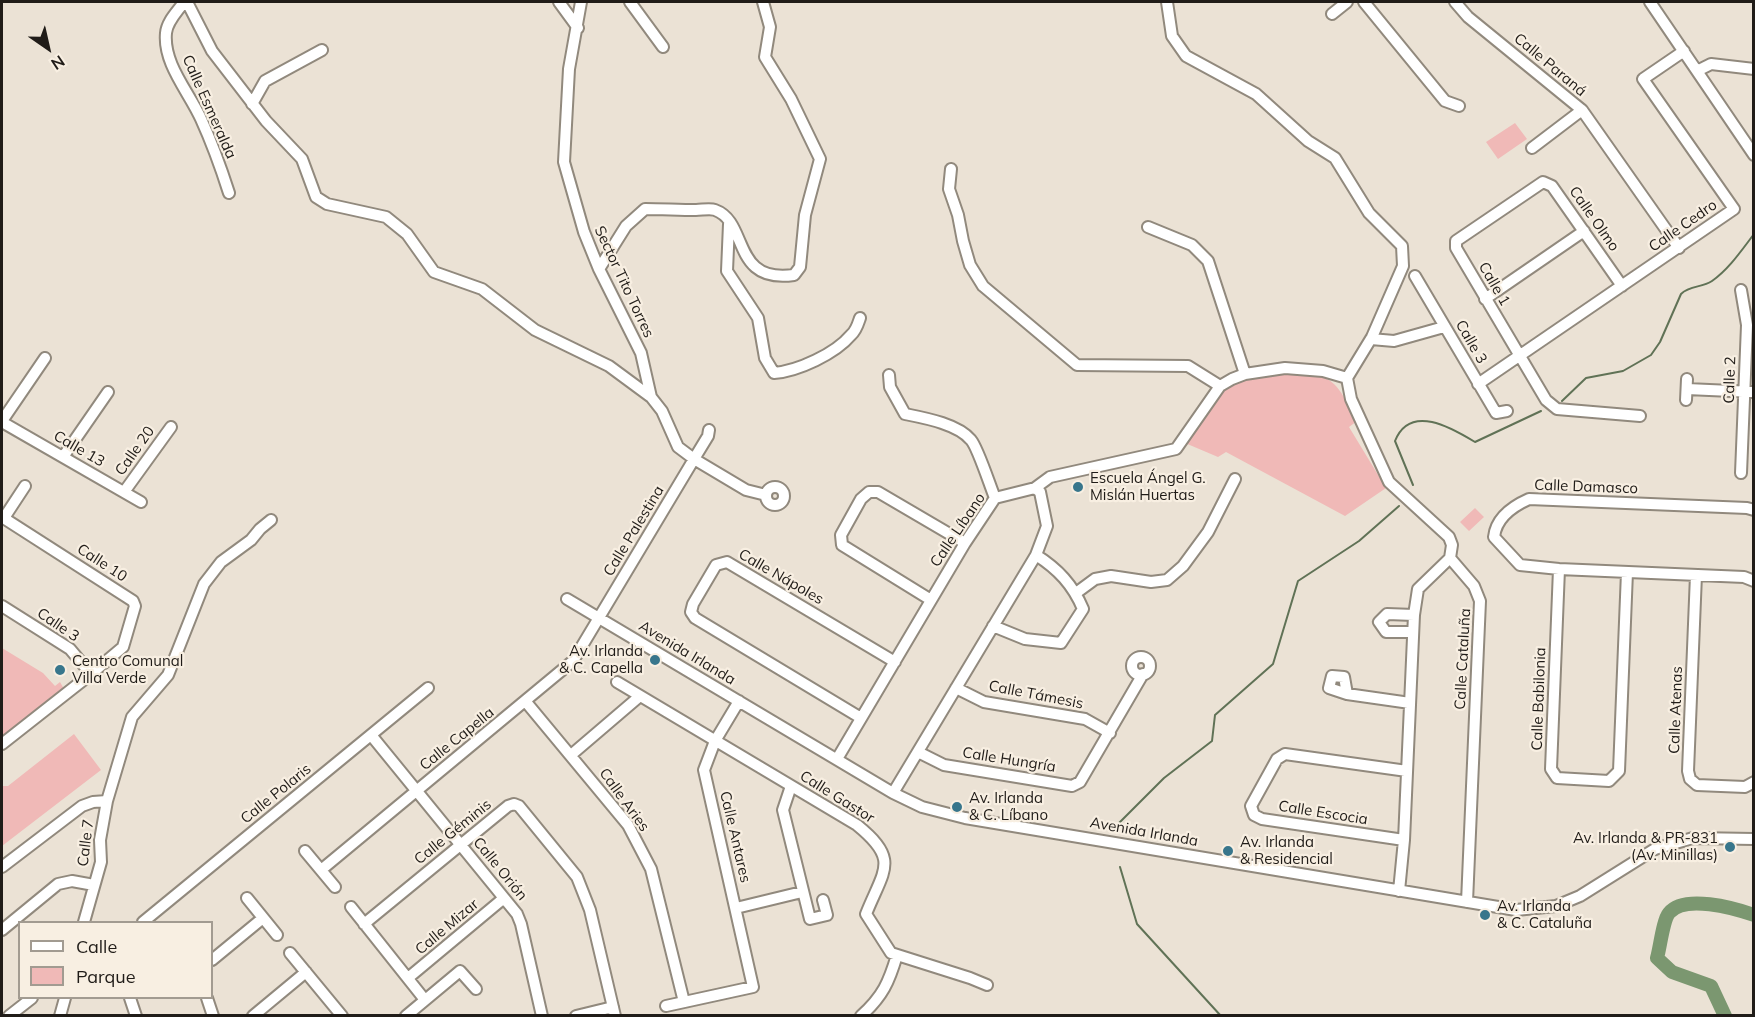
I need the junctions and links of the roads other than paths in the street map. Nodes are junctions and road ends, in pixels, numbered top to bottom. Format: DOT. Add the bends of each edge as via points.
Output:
graph roads {
  1 [pos="186,2"];
  2 [pos="559,2"];
  3 [pos="581,2"];
  4 [pos="630,2"];
  5 [pos="763,2"];
  6 [pos="1167,2"];
  7 [pos="1347,2"];
  8 [pos="1364,2"];
  9 [pos="1455,2"];
  10 [pos="1650,2"];
  11 [pos="1332,14"];
  12 [pos="578,28"];
  13 [pos="663,47"];
  14 [pos="322,50"];
  15 [pos="1684,51"];
  16 [pos="1754,69"];
  17 [pos="1697,71"];
  18 [pos="252,104"];
  19 [pos="1459,106"];
  20 [pos="1582,110"];
  21 [pos="1532,148"];
  22 [pos="1754,155"];
  23 [pos="951,169"];
  24 [pos="229,193"];
  25 [pos="1504,207"];
  26 [pos="730,221"];
  27 [pos="1148,227"];
  28 [pos="1584,231"];
  29 [pos="1678,248"];
  30 [pos="599,269"];
  31 [pos="1415,276"];
  32 [pos="1622,286"];
  33 [pos="1741,290"];
  34 [pos="1485,299"];
  35 [pos="860,318"];
  36 [pos="1444,327"];
  37 [pos="1371,339"];
  38 [pos="1520,357"];
  39 [pos="45,358"];
  40 [pos="1245,374"];
  41 [pos="889,375"];
  42 [pos="1347,378"];
  43 [pos="1478,384"];
  44 [pos="1220,386"];
  45 [pos="1687,389"];
  46 [pos="108,392"];
  47 [pos="1749,392"];
  48 [pos="651,397"];
  49 [pos="1507,411"];
  50 [pos="1640,416"];
  51 [pos="2,422"];
  52 [pos="171,427"];
  53 [pos="709,430"];
  54 [pos="63,457"];
  55 [pos="694,459"];
  56 [pos="1741,473"];
  57 [pos="1235,479"];
  58 [pos="25,486"];
  59 [pos="1035,488"];
  60 [pos="124,492"];
  61 [pos="766,495"];
  62 [pos="995,498"];
  63 [pos="141,502"];
  64 [pos="1754,510"];
  65 [pos="3,518"];
  66 [pos="271,520"];
  67 [pos="965,543"];
  68 [pos="1036,555"];
  69 [pos="1450,558"];
  70 [pos="1559,569"];
  71 [pos="1627,572"];
  72 [pos="1696,575"];
  73 [pos="1754,581"];
  74 [pos="1076,593"];
  75 [pos="567,599"];
  76 [pos="931,600"];
  77 [pos="2,606"];
  78 [pos="1414,615"];
  79 [pos="599,619"];
  80 [pos="993,626"];
  81 [pos="1413,632"];
  82 [pos="895,662"];
  83 [pos="92,674"];
  84 [pos="1143,674"];
  85 [pos="617,682"];
  86 [pos="428,688"];
  87 [pos="956,688"];
  88 [pos="1347,694"];
  89 [pos="640,696"];
  90 [pos="739,701"];
  91 [pos="526,702"];
  92 [pos="1410,703"];
  93 [pos="861,718"];
  94 [pos="1110,733"];
  95 [pos="371,735"];
  96 [pos="715,741"];
  97 [pos="2,744"];
  98 [pos="918,752"];
  99 [pos="571,755"];
  100 [pos="837,759"];
  101 [pos="1407,771"];
  102 [pos="1754,782"];
  103 [pos="791,786"];
  104 [pos="417,791"];
  105 [pos="893,793"];
  106 [pos="107,801"];
  107 [pos="1754,839"];
  108 [pos="1404,840"];
  109 [pos="461,844"];
  110 [pos="305,851"];
  111 [pos="2,867"];
  112 [pos="321,870"];
  113 [pos="94,885"];
  114 [pos="335,887"];
  115 [pos="1399,891"];
  116 [pos="802,892"];
  117 [pos="247,898"];
  118 [pos="504,898"];
  119 [pos="824,900"];
  120 [pos="1467,902"];
  121 [pos="351,907"];
  122 [pos="736,909"];
  123 [pos="263,918"];
  124 [pos="84,921"];
  125 [pos="144,921"];
  126 [pos="364,924"];
  127 [pos="2,930"];
  128 [pos="277,935"];
  129 [pos="291,953"];
  130 [pos="897,955"];
  131 [pos="213,959"];
  132 [pos="306,972"];
  133 [pos="408,978"];
  134 [pos="987,985"];
  135 [pos="476,989"];
  136 [pos="31,999"];
  137 [pos="63,999"];
  138 [pos="130,999"];
  139 [pos="207,999"];
  140 [pos="425,1000"];
  141 [pos="684,1002"];
  142 [pos="666,1006"];
  143 [pos="614,1011"];
  144 [pos="9,1016"];
  145 [pos="60,1016"];
  146 [pos="136,1016"];
  147 [pos="213,1016"];
  148 [pos="253,1016"];
  149 [pos="342,1016"];
  150 [pos="406,1016"];
  151 [pos="542,1016"];
  152 [pos="576,1016"];
  153 [pos="861,1016"];
  1 -- 18 [label="street" via="212,51"];
  1 -- 24 [label="street, Calle Esmeralda" via="166,32 169,56 202,120"];
  2 -- 12 [label="street"];
  3 -- 12 [label="street, Sector Tito Torres"];
  4 -- 13 [label="street"];
  5 -- 26 [label="street" via="770,27 765,57 820,159 805,215 800,267 794,275 784,277 762,272 749,262"];
  6 -- 37 [label="street" via="1172,36 1186,56 1256,94 1308,141 1335,158 1369,213 1402,246 1403,266"];
  7 -- 11 [label="street"];
  8 -- 19 [label="street" via="1445,101"];
  9 -- 20 [label="street, Calle Paraná" via="1468,17"];
  10 -- 15 [label="street"];
  12 -- 30 [label="street, Sector Tito Torres" via="568,69 564,162"];
  14 -- 18 [label="street" via="265,81"];
  15 -- 17 [label="street"];
  15 -- 29 [label="street, Calle Cedro" via="1643,79 1734,208"];
  16 -- 17 [label="street" via="1711,64"];
  17 -- 22 [label="street"];
  18 -- 48 [label="street" via="302,159 316,197 327,204 386,217 407,234 434,272 482,289 535,330 609,366"];
  20 -- 21 [label="street"];
  20 -- 29 [label="street, Calle Paraná"];
  23 -- 44 [label="street" via="949,189 970,265 983,286 1077,364 1188,366"];
  25 -- 28 [label="street, Calle Olmo" via="1543,182 1552,186"];
  25 -- 34 [label="street, Calle 1" via="1456,240 1456,248"];
  26 -- 30 [label="street" via="715,210 645,209 626,226"];
  26 -- 35 [label="street" via="727,271 758,318 765,358 774,373 790,371 839,348 854,333"];
  27 -- 40 [label="street" via="1192,245 1208,261"];
  28 -- 32 [label="street, Calle Olmo"];
  28 -- 34 [label="street"];
  29 -- 32 [label="street, Calle Cedro"];
  30 -- 48 [label="street, Sector Tito Torres" via="641,353"];
  31 -- 36 [label="street, Calle 3"];
  32 -- 38 [label="street, Calle Cedro"];
  33 -- 47 [label="street, Calle 2" via="1747,325"];
  34 -- 38 [label="street, Calle 1"];
  36 -- 37 [label="street" via="1394,341"];
  36 -- 43 [label="street, Calle 3"];
  37 -- 42 [label="street"];
  38 -- 43 [label="street, Calle Cedro"];
  38 -- 50 [label="street, Calle 1" via="1545,399 1557,410"];
  39 -- 51 [label="street"];
  40 -- 42 [label="street" via="1285,368 1323,370"];
  40 -- 44 [label="street"];
  41 -- 62 [label="street" via="890,387 905,414 936,420 971,440"];
  42 -- 69 [label="street" via="1351,399 1389,482 1449,537"];
  43 -- 49 [label="street, Calle 3" via="1496,413"];
  44 -- 59 [label="street, Calle Líbano" via="1176,449 1050,477"];
  45 -- 47 [label="street"];
  46 -- 54 [label="street"];
  47 -- 56 [label="street, Calle 2"];
  48 -- 55 [label="street" via="662,411 678,447"];
  51 -- 54 [label="street, Calle 13"];
  52 -- 60 [label="street, Calle 20"];
  53 -- 55 [label="street, Calle Palestina"];
  54 -- 60 [label="street, Calle 13"];
  55 -- 61 [label="street" via="746,490"];
  55 -- 79 [label="street, Calle Palestina"];
  57 -- 74 [label="street" via="1208,532 1183,566 1167,580 1151,582 1111,576 1095,579"];
  58 -- 65 [label="street"];
  59 -- 62 [label="street, Calle Líbano"];
  59 -- 68 [label="street" via="1040,492 1047,526"];
  60 -- 63 [label="street, Calle 13"];
  62 -- 67 [label="street, Calle Líbano"];
  64 -- 70 [label="street, Calle Damasco" via="1529,499 1496,524 1494,537 1520,565"];
  65 -- 83 [label="street, Calle 10" via="133,601 135,606 123,647"];
  66 -- 106 [label="street, Calle 7" via="221,562 204,584 168,675 132,717"];
  67 -- 76 [label="street, Calle Líbano"];
  67 -- 76 [label="street" via="878,492 869,492 861,499 841,535 842,545"];
  68 -- 74 [label="street" via="1054,567"];
  68 -- 80 [label="street"];
  69 -- 78 [label="street" via="1418,590"];
  69 -- 120 [label="street, Calle Cataluña" via="1474,586 1480,602"];
  70 -- 71 [label="street, Calle Damasco"];
  70 -- 71 [label="street, Calle Babilonia" via="1551,769 1557,778 1572,780 1609,781 1619,771"];
  71 -- 72 [label="street, Calle Damasco"];
  72 -- 73 [label="street, Calle Damasco"];
  72 -- 102 [label="street, Calle Atenas" via="1690,779 1697,785 1745,787"];
  74 -- 80 [label="street" via="1083,609 1061,643 1025,639"];
  75 -- 79 [label="street, Avenida Irlanda"];
  76 -- 82 [label="street, Calle Líbano"];
  77 -- 83 [label="street, Calle 3" via="70,649"];
  78 -- 81 [label="street"];
  78 -- 81 [label="street" via="1387,614 1380,622 1386,632"];
  79 -- 90 [label="street, Avenida Irlanda"];
  79 -- 91 [label="street, Calle Capella" via="573,661"];
  80 -- 87 [label="street"];
  81 -- 92 [label="street"];
  82 -- 93 [label="street, Calle Líbano"];
  82 -- 93 [label="street, Calle Nápoles" via="728,562 716,566 693,604 691,612 695,618"];
  83 -- 97 [label="street, Calle 10"];
  84 -- 94 [label="street, Calle Hungría"];
  85 -- 89 [label="street, Calle Gastor"];
  86 -- 95 [label="street, Calle Polaris"];
  87 -- 94 [label="street, Calle Támesis" via="984,702 1085,719"];
  87 -- 98 [label="street"];
  88 -- 92 [label="street"];
  89 -- 96 [label="street, Calle Gastor"];
  89 -- 99 [label="street"];
  90 -- 96 [label="street, Calle Antares"];
  90 -- 100 [label="street, Avenida Irlanda"];
  91 -- 99 [label="street, Calle Aries"];
  91 -- 104 [label="street, Calle Capella"];
  92 -- 101 [label="street"];
  93 -- 100 [label="street, Calle Líbano"];
  94 -- 98 [label="street, Calle Hungría" via="1080,782 1072,786 944,765"];
  95 -- 104 [label="street, Calle Orión"];
  95 -- 125 [label="street, Calle Polaris"];
  96 -- 103 [label="street, Calle Gastor"];
  96 -- 122 [label="street, Calle Antares" via="704,770"];
  98 -- 105 [label="street"];
  99 -- 141 [label="street, Calle Aries" via="628,825 651,869"];
  100 -- 105 [label="street, Avenida Irlanda"];
  101 -- 108 [label="street"];
  101 -- 108 [label="street, Calle Escocia" via="1285,754 1277,759 1251,806 1262,819"];
  103 -- 116 [label="street" via="783,810"];
  103 -- 130 [label="street, Calle Gastor" via="857,825 883,852 885,867 866,914 891,953"];
  104 -- 109 [label="street, Calle Orión"];
  104 -- 112 [label="street, Calle Capella"];
  105 -- 115 [label="street, Avenida Irlanda" via="922,807 965,818"];
  106 -- 111 [label="street" via="82,806"];
  106 -- 113 [label="street, Calle 7" via="100,840 101,862"];
  107 -- 120 [label="street, Avenida Irlanda" via="1693,838 1655,849 1580,896 1556,906 1516,910"];
  108 -- 115 [label="street"];
  109 -- 118 [label="street, Calle Orión"];
  109 -- 126 [label="street, Calle Géminis"];
  109 -- 143 [label="street, Calle Géminis" via="508,806 519,806 578,877 590,910"];
  110 -- 112 [label="street"];
  112 -- 114 [label="street"];
  113 -- 124 [label="street, Calle 7"];
  113 -- 127 [label="street" via="72,881 58,884"];
  115 -- 120 [label="street, Avenida Irlanda"];
  116 -- 119 [label="street" via="810,919 827,915"];
  116 -- 122 [label="street"];
  117 -- 123 [label="street"];
  118 -- 133 [label="street, Calle Mizar"];
  118 -- 151 [label="street, Calle Orión" via="521,924"];
  121 -- 126 [label="street"];
  122 -- 141 [label="street, Calle Antares" via="753,987"];
  123 -- 128 [label="street"];
  123 -- 131 [label="street"];
  126 -- 133 [label="street"];
  129 -- 132 [label="street"];
  130 -- 134 [label="street"];
  130 -- 153 [label="street" via="883,992"];
  132 -- 148 [label="street"];
  132 -- 149 [label="street"];
  133 -- 140 [label="street"];
  135 -- 140 [label="street" via="460,971"];
  136 -- 144 [label="street"];
  137 -- 145 [label="street"];
  138 -- 146 [label="street"];
  139 -- 147 [label="street"];
  140 -- 150 [label="street"];
  141 -- 142 [label="street"];
  143 -- 152 [label="street"];
}
